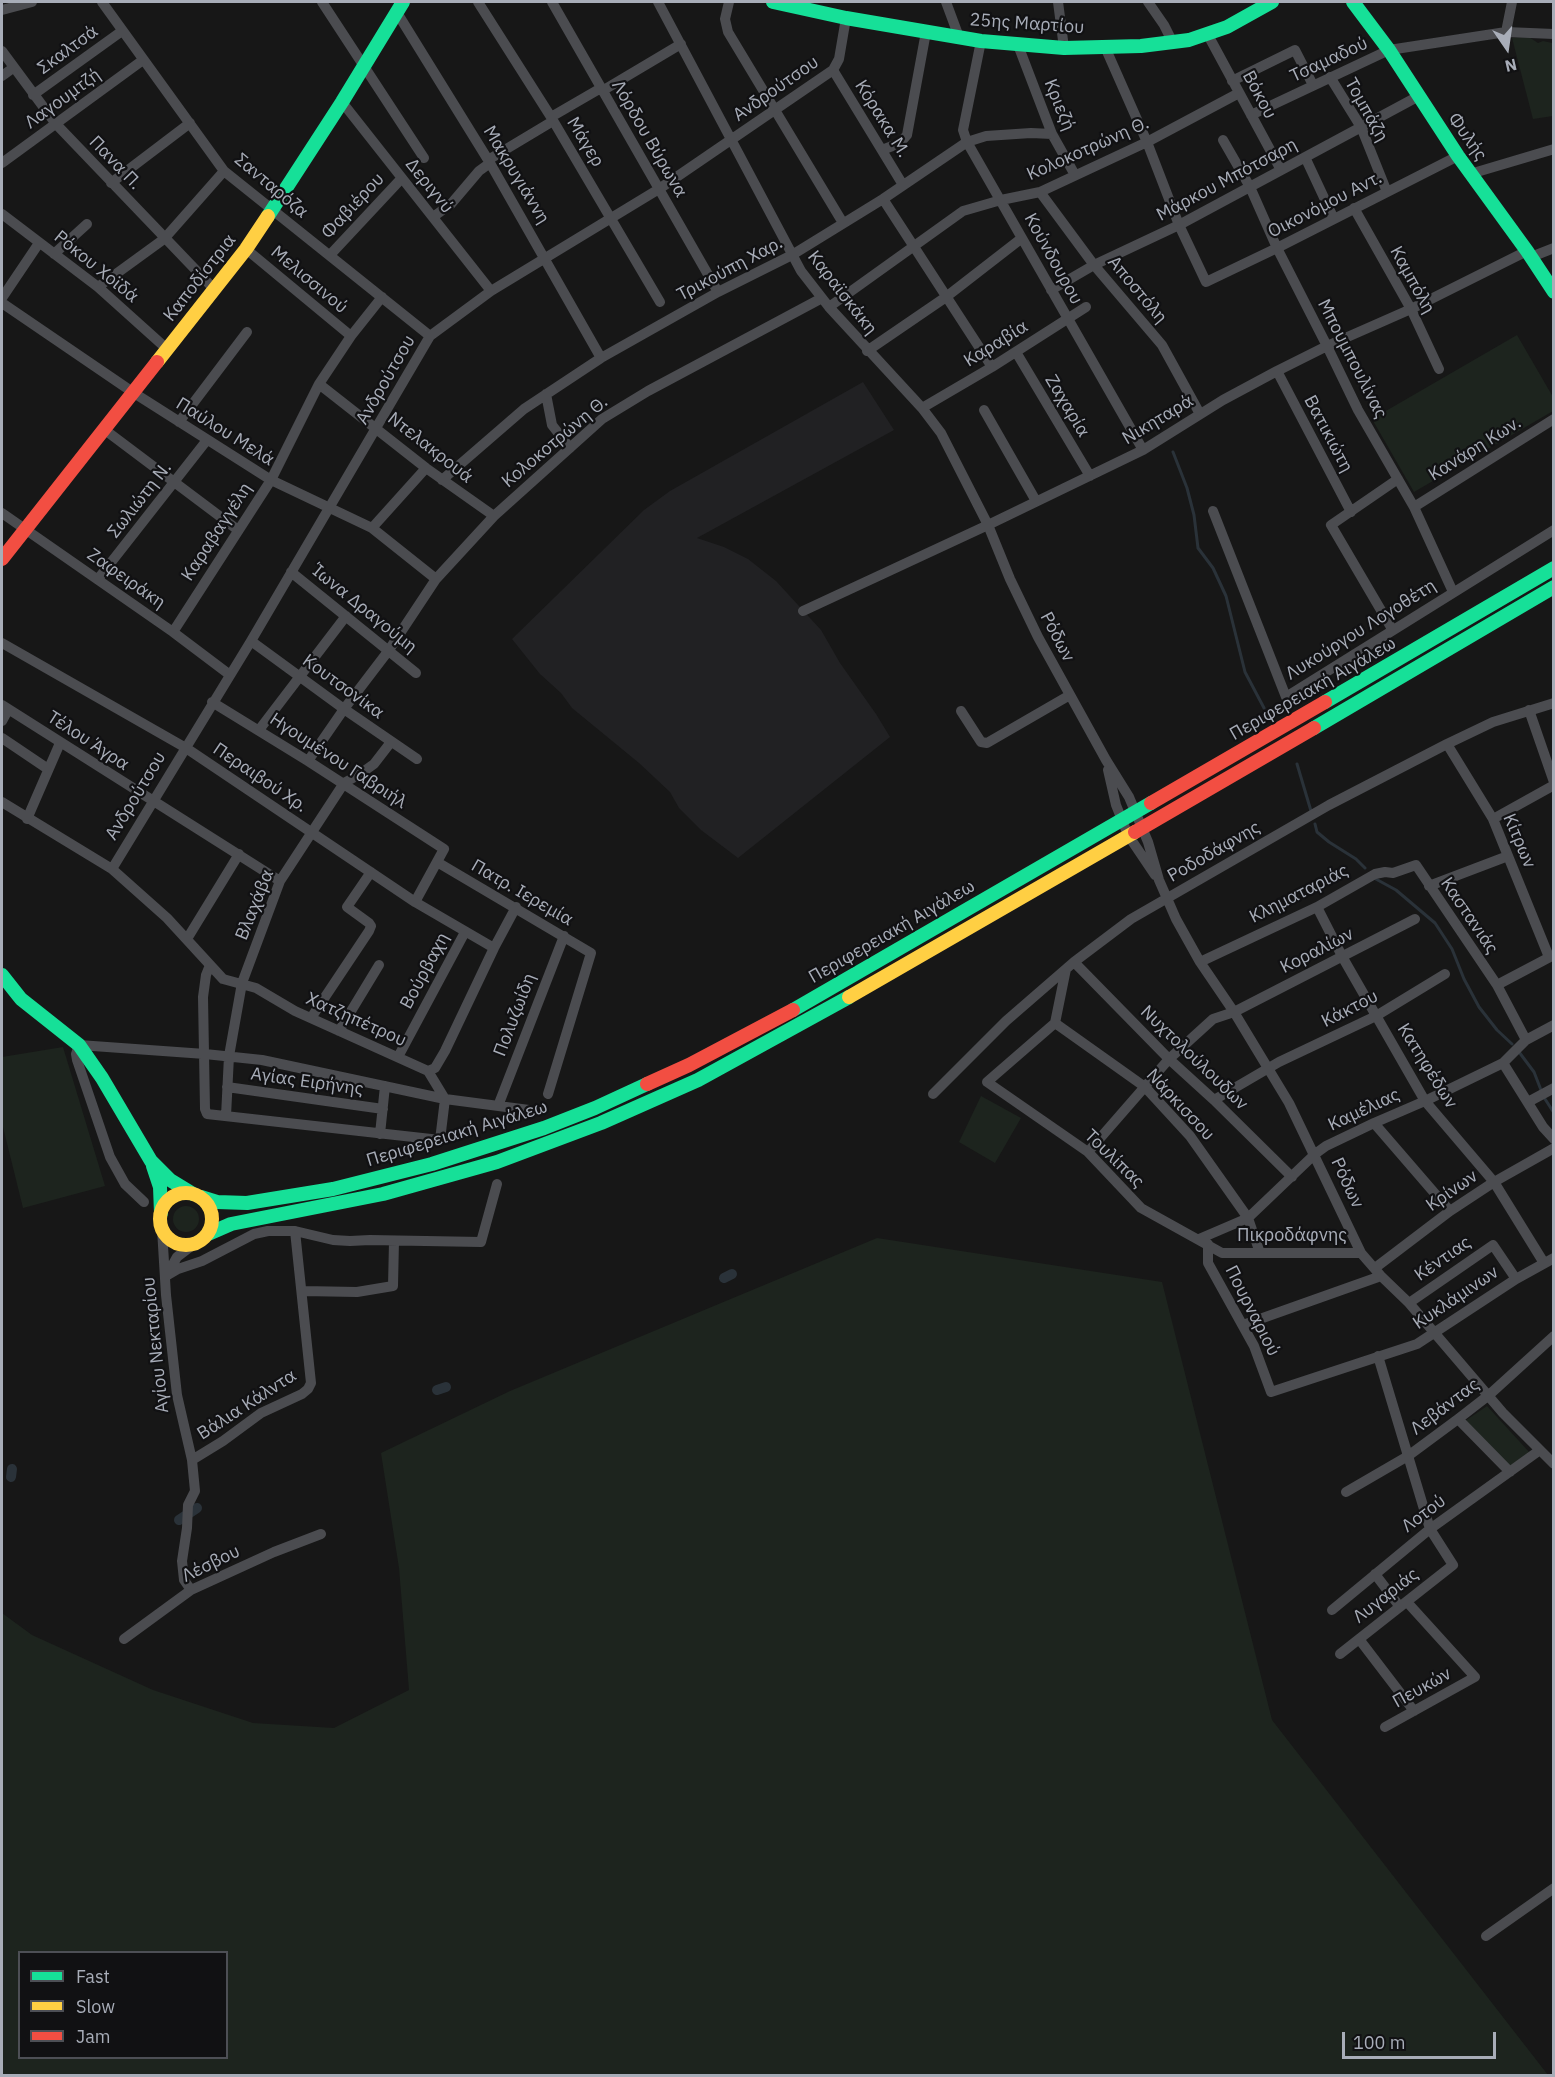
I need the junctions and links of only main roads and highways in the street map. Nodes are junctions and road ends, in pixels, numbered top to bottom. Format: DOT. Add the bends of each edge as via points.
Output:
graph roads {
  1 [pos="773,2"];
  2 [pos="1272,2"];
  3 [pos="1353,2"];
  4 [pos="796,4"];
  5 [pos="399,6"];
  6 [pos="1554,292"];
  7 [pos="2,559"];
  8 [pos="1554,568"];
  9 [pos="1554,587"];
  10 [pos="2,975"];
  11 [pos="151,1161"];
  12 [pos="197,1196"];
  13 [pos="162,1222"];
  14 [pos="208,1234"];
  1 -- 4 [label="main road, 25ης Μαρτίου"];
  2 -- 4 [label="main road, 25ης Μαρτίου" via="1208,35 1173,43 1064,48 926,32 846,18"];
  3 -- 6 [label="main road, Φυλής"];
  5 -- 7 [label="main road, Καποδίστρια" via="246,249"];
  8 -- 12 [label="main road, Περιφερειακή Αιγάλεω" via="786,1014 689,1065 595,1108 421,1167 333,1189 246,1203 217,1202"];
  9 -- 14 [label="main road, Περιφερειακή Αιγάλεω" via="794,1029 698,1080 549,1144 436,1180 231,1224"];
  10 -- 11 [label="main road" via="21,999 79,1045"];
  11 -- 12 [label="main road" via="170,1180"];
  11 -- 13 [label="main road" via="159,1187"];
  12 -- 13 [label="main road" via="176,1195 169,1200 163,1207"];
  12 -- 14 [label="main road" via="207,1203 213,1219"];
  13 -- 14 [label="main road" via="172,1241 186,1245 202,1241"];
}
